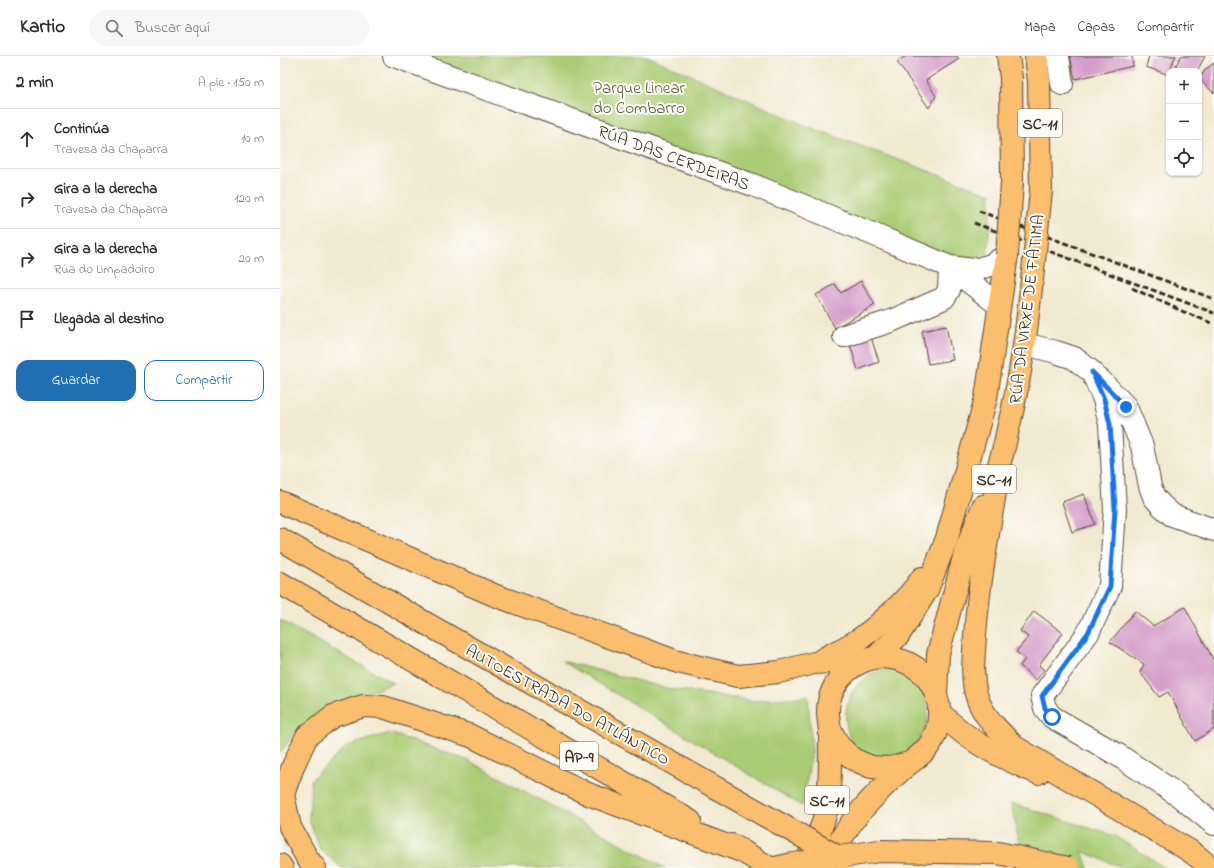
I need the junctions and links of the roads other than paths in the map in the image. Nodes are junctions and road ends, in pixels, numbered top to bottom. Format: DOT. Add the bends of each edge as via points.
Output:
graph roads {
  1 [pos="394,56"];
  2 [pos="1008,56"];
  3 [pos="1036,56"];
  4 [pos="1058,56"];
  5 [pos="1062,84"];
  6 [pos="1007,255"];
  7 [pos="950,267"];
  8 [pos="999,305"];
  9 [pos="844,336"];
  10 [pos="1025,344"];
  11 [pos="1092,372"];
  12 [pos="1000,462"];
  13 [pos="280,502"];
  14 [pos="1214,530"];
  15 [pos="947,538"];
  16 [pos="280,539"];
  17 [pos="280,583"];
  18 [pos="871,659"];
  19 [pos="814,663"];
  20 [pos="938,703"];
  21 [pos="830,729"];
  22 [pos="909,763"];
  23 [pos="1111,804"];
  24 [pos="1214,824"];
  25 [pos="744,852"];
  26 [pos="280,865"];
  27 [pos="282,868"];
  28 [pos="316,868"];
  29 [pos="770,868"];
  30 [pos="775,868"];
  31 [pos="803,868"];
  32 [pos="821,868"];
  33 [pos="857,868"];
  34 [pos="1068,868"];
  35 [pos="1212,868"];
  1 -- 7 [label="street, RÚA DAS CERDEIRAS" via="753,185"];
  2 -- 6 [label="highway, RÚA DA VIRXE DE FÁTIMA / SC-11, bridge" via="1011,78 1012,182"];
  3 -- 10 [label="highway, RÚA DA VIRXE DE FÁTIMA / SC-11, bridge" via="1039,81 1041,190"];
  4 -- 5 [label="street"];
  6 -- 7 [label="street, RÚA DAS CERDEIRAS" via="991,265 973,270"];
  6 -- 8 [label="highway, RÚA DA VIRXE DE FÁTIMA / SC-11"];
  7 -- 8 [label="street, RÚA DAS CERDEIRAS"];
  7 -- 9 [label="street" via="949,290 944,298 892,321"];
  8 -- 15 [label="highway, RÚA DA VIRXE DE FÁTIMA / SC-11" via="986,398"];
  10 -- 11 [label="street" via="1074,358"];
  10 -- 12 [label="highway, RÚA DA VIRXE DE FÁTIMA / SC-11" via="1015,401"];
  11 -- 14 [label="street" via="1126,407 1142,446 1154,497 1172,515"];
  11 -- 24 [label="street" via="1104,399 1110,424 1115,509 1110,586 1088,633 1042,696 1045,708 1052,717 1118,755 1178,795"];
  12 -- 20 [label="highway, RÚA DA VIRXE DE FÁTIMA / SC-11" via="963,560 938,654"];
  12 -- 23 [label="highway" via="978,595 972,672 976,694 991,723 1015,747"];
  13 -- 19 [label="highway" via="494,595 678,662 738,676 779,672"];
  15 -- 18 [label="highway, RÚA DA VIRXE DE FÁTIMA / SC-11" via="927,590 898,636"];
  15 -- 19 [label="highway" via="917,586 882,621 854,642"];
  16 -- 33 [label="highway, AUTOESTRADA DO ATLÁNTICO / AP-9, bridge"];
  17 -- 25 [label="highway, AP-9"];
  18 -- 19 [label="highway"];
  18 -- 20 [label="highway" via="895,658 912,665 927,677"];
  18 -- 21 [label="highway, SC-11" via="851,668 838,680 831,695 828,712"];
  20 -- 22 [label="highway, SC-11" via="937,728 931,742 922,754"];
  20 -- 23 [label="highway" via="963,734 1002,758"];
  21 -- 22 [label="highway, SC-11" via="839,746 853,759 871,767 890,768"];
  21 -- 31 [label="highway, SC-11" via="830,775 826,812"];
  22 -- 32 [label="highway, SC-11" via="859,814"];
  23 -- 35 [label="highway" via="1190,851"];
  25 -- 28 [label="highway" via="588,794 471,736 383,707 363,706 333,716 307,736 283,794 290,827 307,858"];
  25 -- 29 [label="highway, AP-9"];
  26 -- 27 [label="highway"];
  30 -- 34 [label="highway, bridge" via="879,851 998,853"];
}
